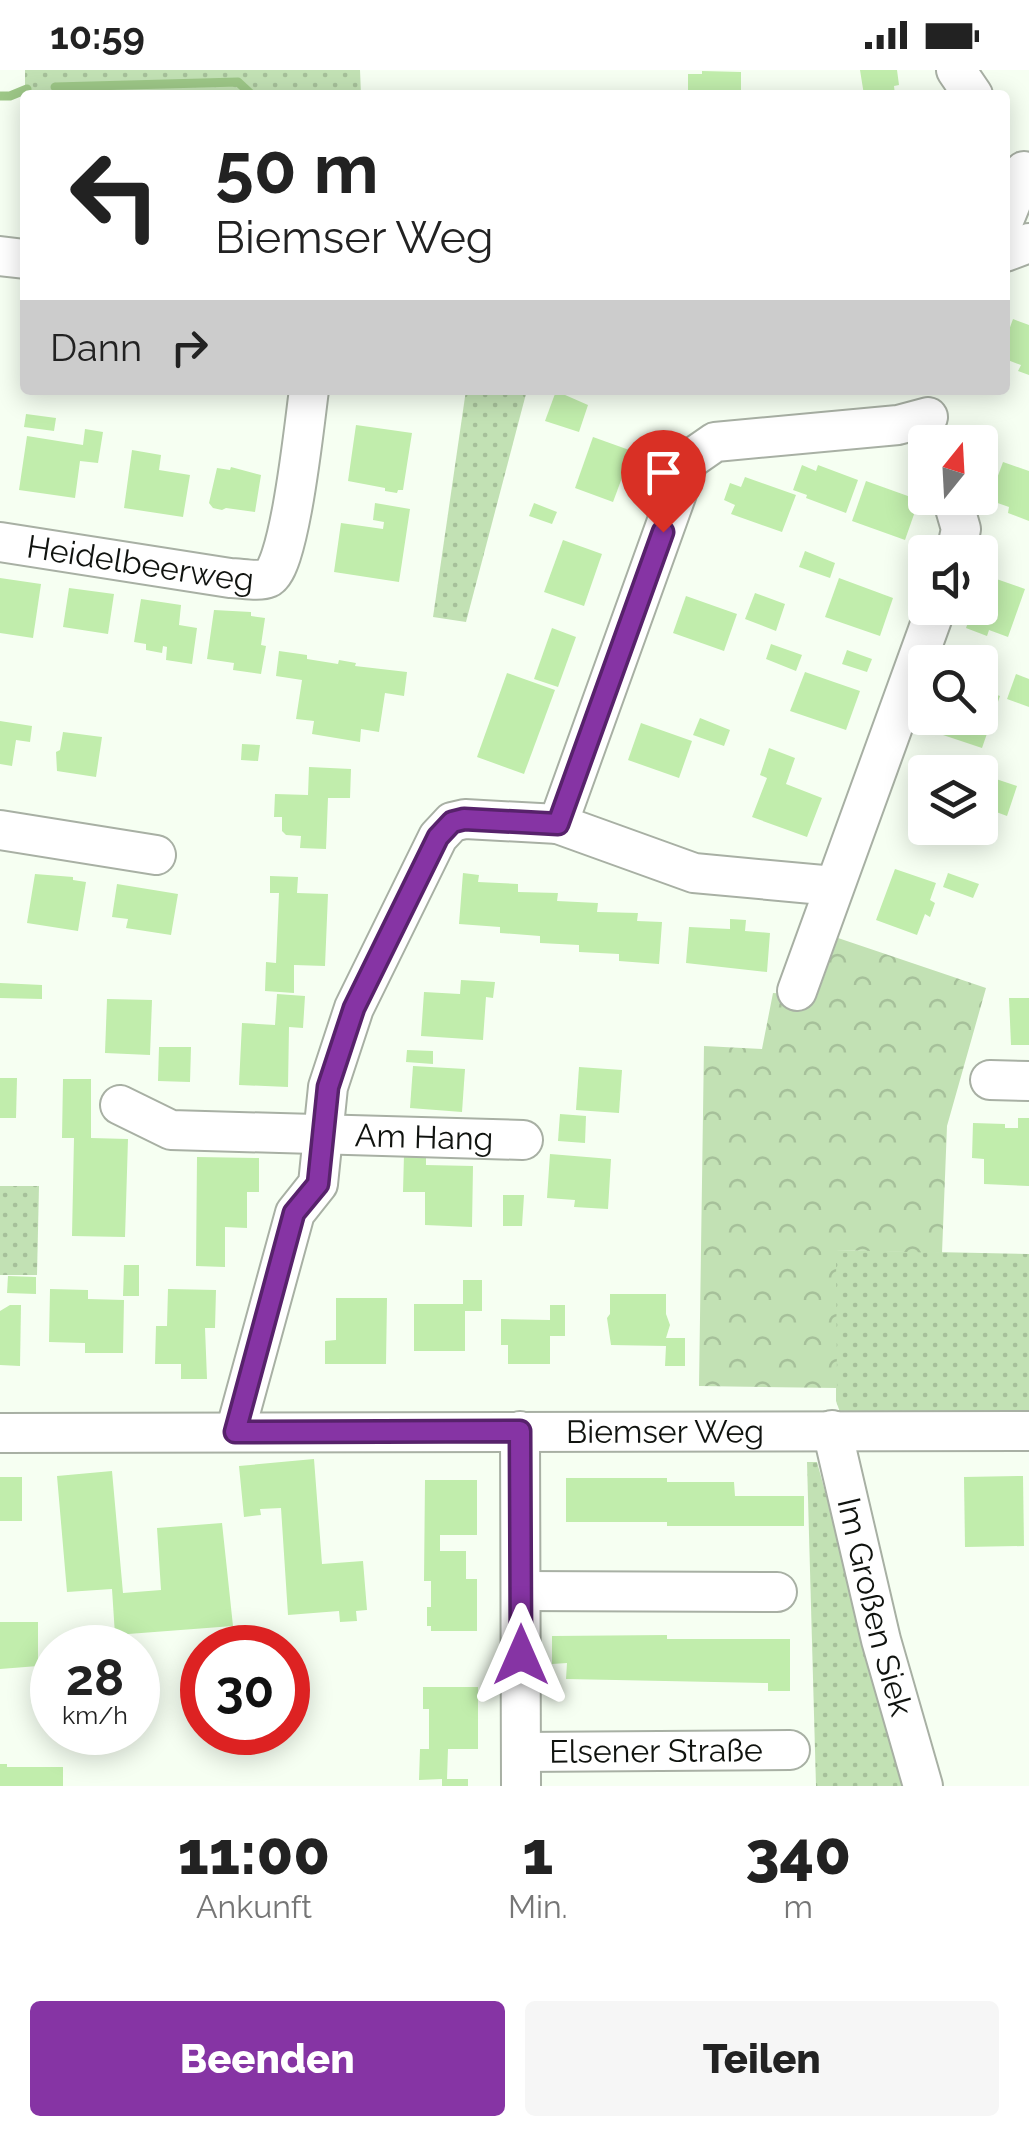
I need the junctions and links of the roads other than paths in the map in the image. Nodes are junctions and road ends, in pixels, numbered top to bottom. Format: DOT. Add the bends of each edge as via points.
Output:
graph roads {
  1 [pos="1019,164"];
  2 [pos="1010,199"];
  3 [pos="1,256"];
  4 [pos="0,264"];
  5 [pos="308,395"];
  6 [pos="935,417"];
  7 [pos="0,542"];
  8 [pos="930,625"];
  9 [pos="558,824"];
  10 [pos="0,830"];
  11 [pos="156,855"];
  12 [pos="834,886"];
  13 [pos="797,992"];
  14 [pos="990,1080"];
  15 [pos="1029,1080"];
  16 [pos="120,1105"];
  17 [pos="322,1133"];
  18 [pos="524,1140"];
  19 [pos="832,1430"];
  20 [pos="520,1431"];
  21 [pos="1029,1431"];
  22 [pos="235,1432"];
  23 [pos="0,1433"];
  24 [pos="521,1591"];
  25 [pos="777,1592"];
  26 [pos="790,1750"];
  27 [pos="521,1769"];
  28 [pos="922,1786"];
  1 -- 2 [label="street"];
  3 -- 4 [label="street"];
  5 -- 7 [label="street, Heidelbeerweg" via="288,534 278,570 267,578"];
  6 -- 9 [label="street" via="715,442 689,460"];
  8 -- 12 [label="street"];
  9 -- 12 [label="street, Am Hang" via="694,873"];
  9 -- 17 [label="street, Am Hang" via="464,819 438,837 354,1008 328,1087"];
  10 -- 11 [label="street"];
  12 -- 13 [label="street"];
  14 -- 15 [label="street"];
  16 -- 17 [label="street, Am Hang" via="172,1130"];
  17 -- 18 [label="street, Am Hang"];
  17 -- 22 [label="street, Am Hang" via="318,1184 294,1213"];
  19 -- 20 [label="street, Biemser Weg"];
  19 -- 21 [label="street, Biemser Weg"];
  19 -- 28 [label="street, Im Großen Siek"];
  20 -- 22 [label="street, Biemser Weg"];
  20 -- 24 [label="street, Elsener Straße"];
  22 -- 23 [label="street, Biemser Weg"];
  24 -- 25 [label="street"];
  24 -- 27 [label="street, Elsener Straße"];
  26 -- 27 [label="street, Elsener Straße"];
}
